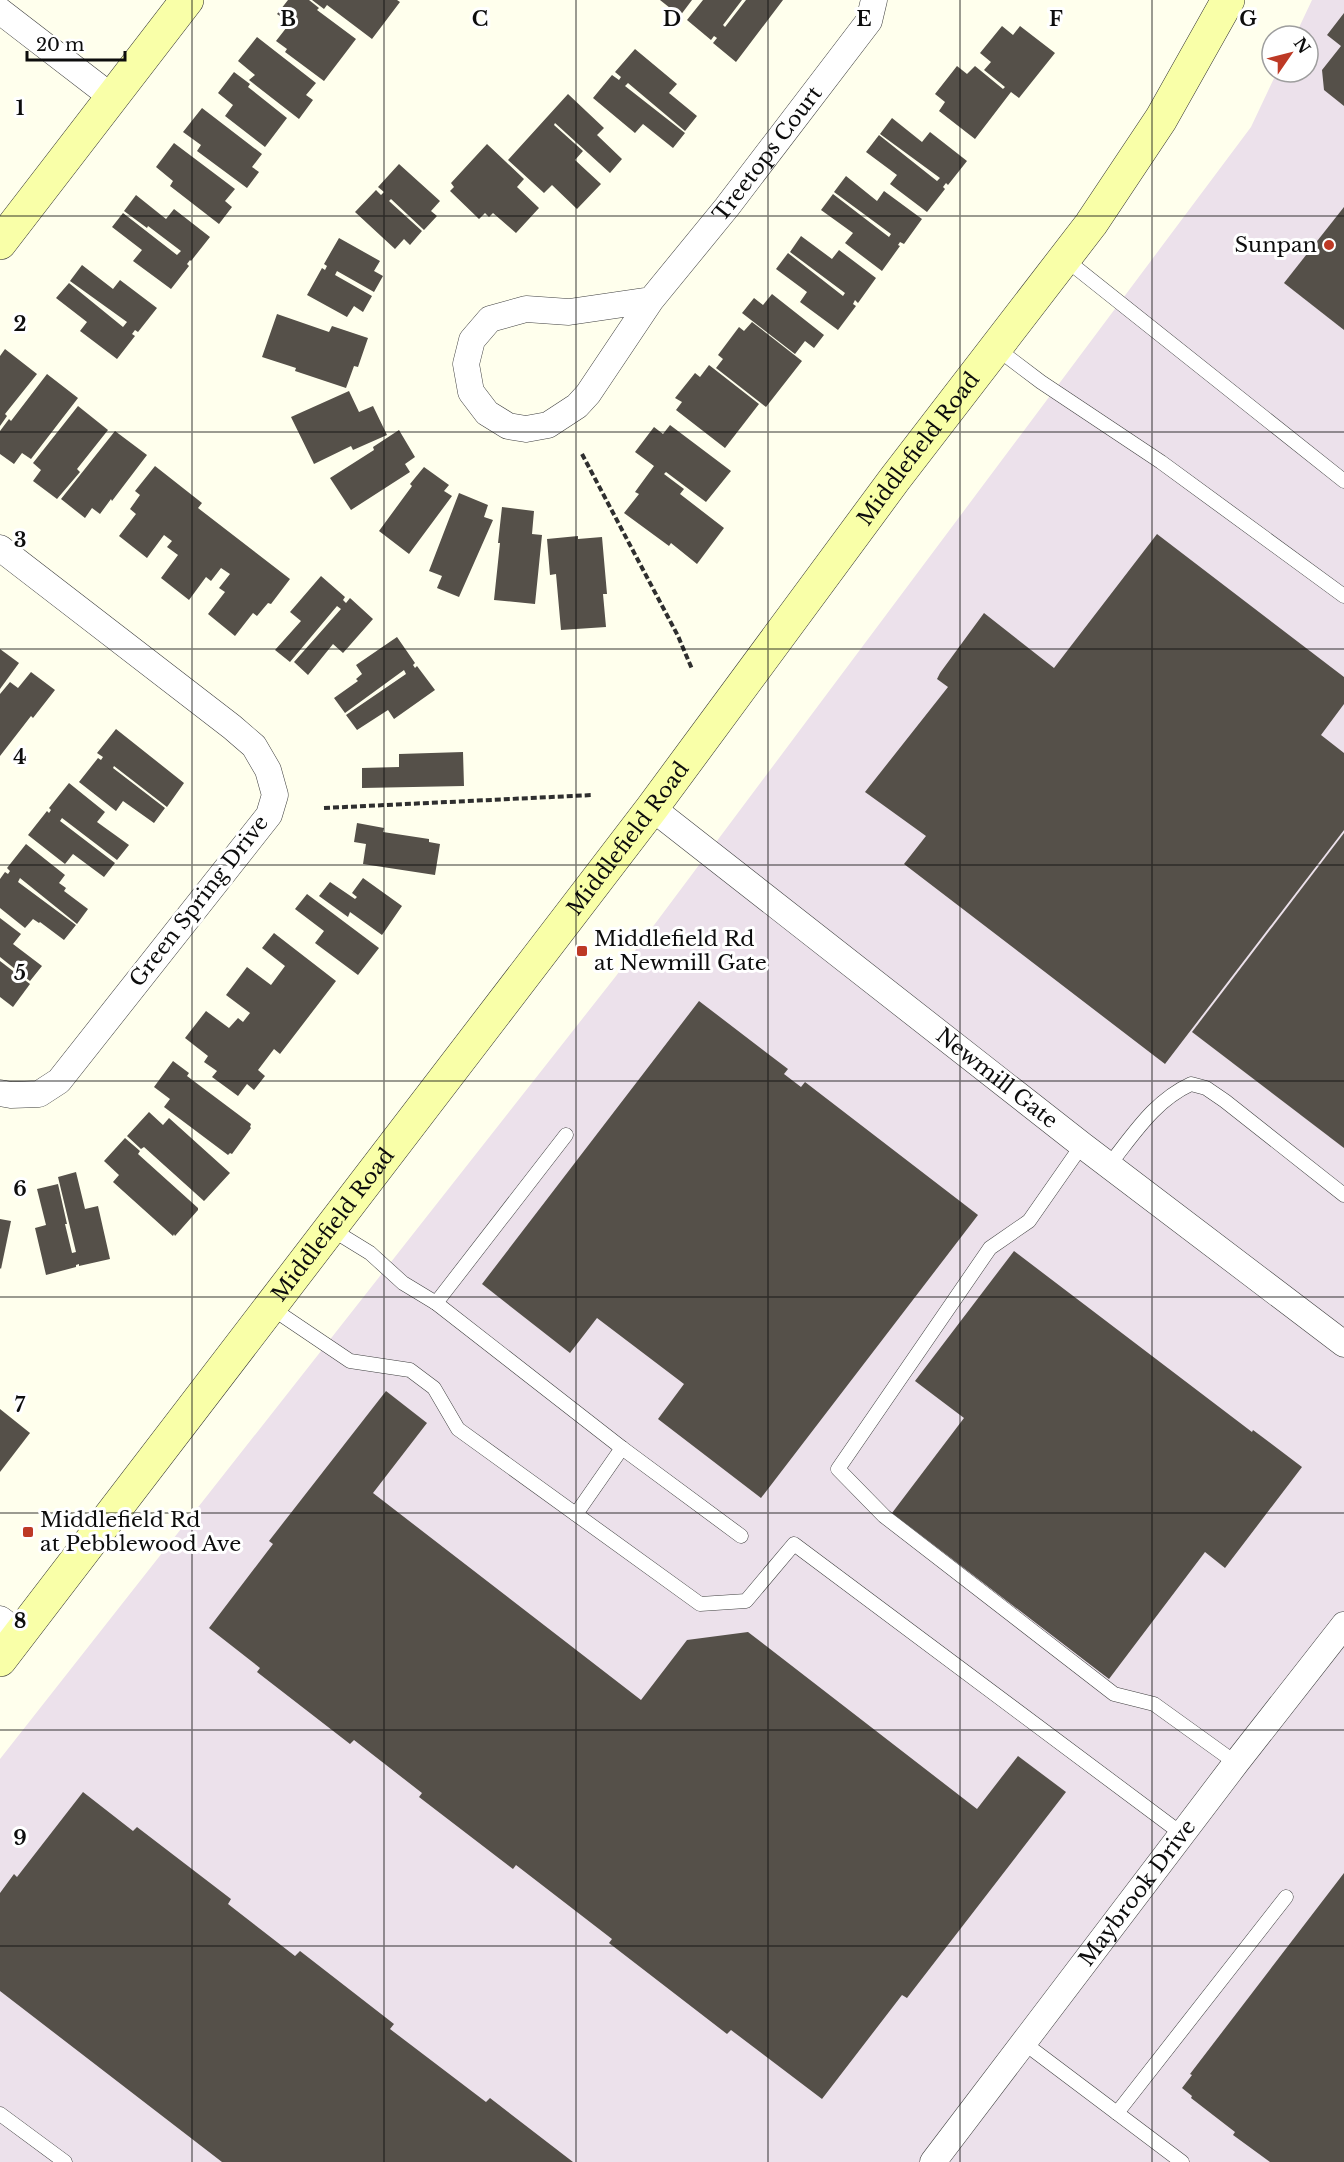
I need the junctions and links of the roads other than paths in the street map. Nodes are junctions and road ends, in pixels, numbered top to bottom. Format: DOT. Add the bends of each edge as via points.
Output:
graph roads {
  1 [pos="187,0"];
  2 [pos="874,0"];
  3 [pos="1228,0"];
  4 [pos="0,11"];
  5 [pos="113,98"];
  6 [pos="0,243"];
  7 [pos="1065,259"];
  8 [pos="651,300"];
  9 [pos="996,348"];
  10 [pos="1344,481"];
  11 [pos="0,548"];
  12 [pos="1344,596"];
  13 [pos="652,808"];
  14 [pos="0,1093"];
  15 [pos="566,1135"];
  16 [pos="1082,1145"];
  17 [pos="1109,1165"];
  18 [pos="1344,1195"];
  19 [pos="331,1229"];
  20 [pos="436,1303"];
  21 [pos="270,1307"];
  22 [pos="1344,1344"];
  23 [pos="622,1448"];
  24 [pos="576,1514"];
  25 [pos="741,1536"];
  26 [pos="1344,1625"];
  27 [pos="10,1627"];
  28 [pos="0,1660"];
  29 [pos="1236,1763"];
  30 [pos="1182,1834"];
  31 [pos="1286,1897"];
  32 [pos="1024,2043"];
  33 [pos="1117,2113"];
  34 [pos="0,2114"];
  35 [pos="65,2162"];
  36 [pos="933,2162"];
  37 [pos="1182,2162"];
  1 -- 5 [label="main road"];
  2 -- 8 [label="street, Treetops Court" via="869,21"];
  3 -- 7 [label="main road, Middlefield Road" via="1156,127"];
  4 -- 5 [label="street"];
  5 -- 6 [label="main road"];
  7 -- 9 [label="main road, Middlefield Road"];
  7 -- 10 [label="lane"];
  8 -- 8 [label="street, Treetops Court" via="569,312 526,309 490,319 472,340 466,364 471,392 487,413 508,426 526,429 548,424 570,412 588,394"];
  9 -- 12 [label="lane"];
  9 -- 13 [label="main road, Middlefield Road"];
  11 -- 14 [label="street, Green Spring Drive" via="254,746 268,770 275,795 269,815 59,1081 39,1094"];
  13 -- 16 [label="street, Newmill Gate"];
  13 -- 19 [label="main road, Middlefield Road"];
  15 -- 20 [label="lane"];
  16 -- 17 [label="street, Newmill Gate"];
  16 -- 29 [label="lane" via="1029,1221 990,1248 838,1469 884,1516 1114,1694 1154,1704"];
  17 -- 18 [label="lane" via="1162,1101 1191,1084 1206,1088 1225,1101"];
  17 -- 22 [label="street, Newmill Gate"];
  19 -- 20 [label="lane"];
  19 -- 21 [label="main road, Middlefield Road"];
  20 -- 23 [label="lane"];
  21 -- 24 [label="lane" via="350,1361 411,1370 434,1388 458,1429"];
  21 -- 27 [label="main road, Middlefield Road"];
  23 -- 24 [label="lane"];
  23 -- 25 [label="lane"];
  24 -- 30 [label="lane" via="700,1604 747,1601 794,1544"];
  26 -- 29 [label="street, Maybrook Drive"];
  27 -- 28 [label="main road, Middlefield Road"];
  29 -- 30 [label="street, Maybrook Drive"];
  30 -- 32 [label="street, Maybrook Drive"];
  31 -- 33 [label="lane"];
  32 -- 33 [label="lane"];
  32 -- 36 [label="street, Maybrook Drive"];
  33 -- 37 [label="lane"];
  34 -- 35 [label="lane"];
}
